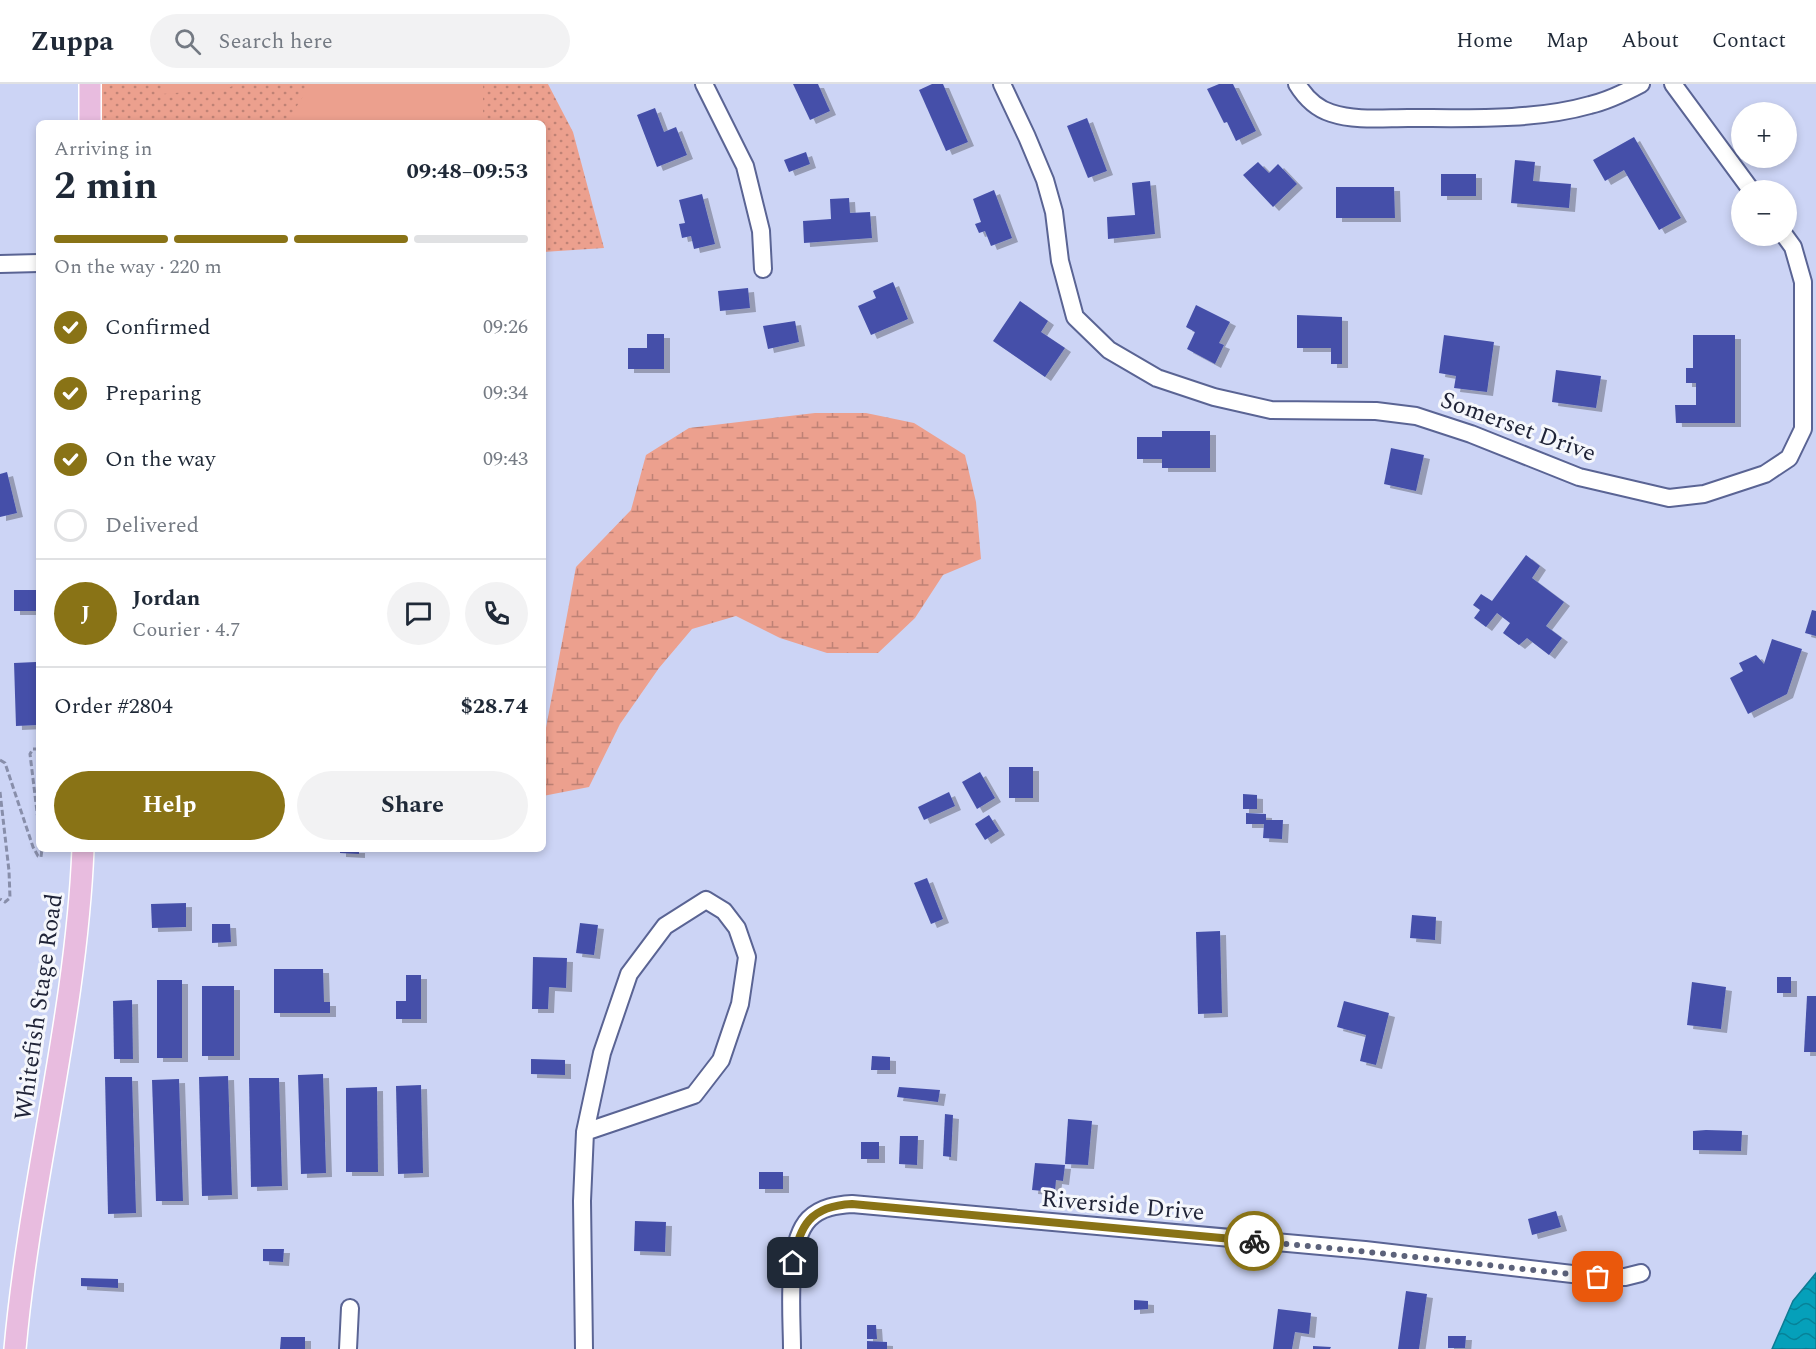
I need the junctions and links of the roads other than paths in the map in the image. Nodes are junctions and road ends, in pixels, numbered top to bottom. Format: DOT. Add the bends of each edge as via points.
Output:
graph roads {
  1 [pos="90,84"];
  2 [pos="704,84"];
  3 [pos="1002,84"];
  4 [pos="1297,84"];
  5 [pos="1641,84"];
  6 [pos="1673,84"];
  7 [pos="90,120"];
  8 [pos="1744,180"];
  9 [pos="1792,246"];
  10 [pos="36,263"];
  11 [pos="0,264"];
  12 [pos="763,269"];
  13 [pos="83,852"];
  14 [pos="585,1132"];
  15 [pos="1641,1273"];
  16 [pos="350,1308"];
  17 [pos="15,1349"];
  18 [pos="348,1349"];
  19 [pos="584,1349"];
  20 [pos="792,1349"];
  1 -- 7 [label="main road"];
  2 -- 12 [label="street" via="745,166 761,231"];
  3 -- 9 [label="street, Somerset Drive" via="1045,180 1075,317 1109,350 1156,378 1214,397 1272,410 1376,411 1416,417 1471,434 1579,477 1669,498 1704,494 1765,474 1789,458 1803,429 1803,282"];
  4 -- 5 [label="street" via="1317,107 1343,116 1444,118 1561,111 1614,98"];
  6 -- 8 [label="street"];
  10 -- 11 [label="street"];
  13 -- 17 [label="main road, Whitefish Stage Road" via="69,1000 30,1227"];
  14 -- 14 [label="street" via="602,1053 629,974 666,926 706,900 724,911 737,927 747,957 740,1004 721,1060 693,1095"];
  14 -- 19 [label="street"];
  15 -- 20 [label="street, Riverside Drive" via="1598,1277 1365,1250 836,1205 810,1218 796,1246"];
  16 -- 18 [label="street"];
}
